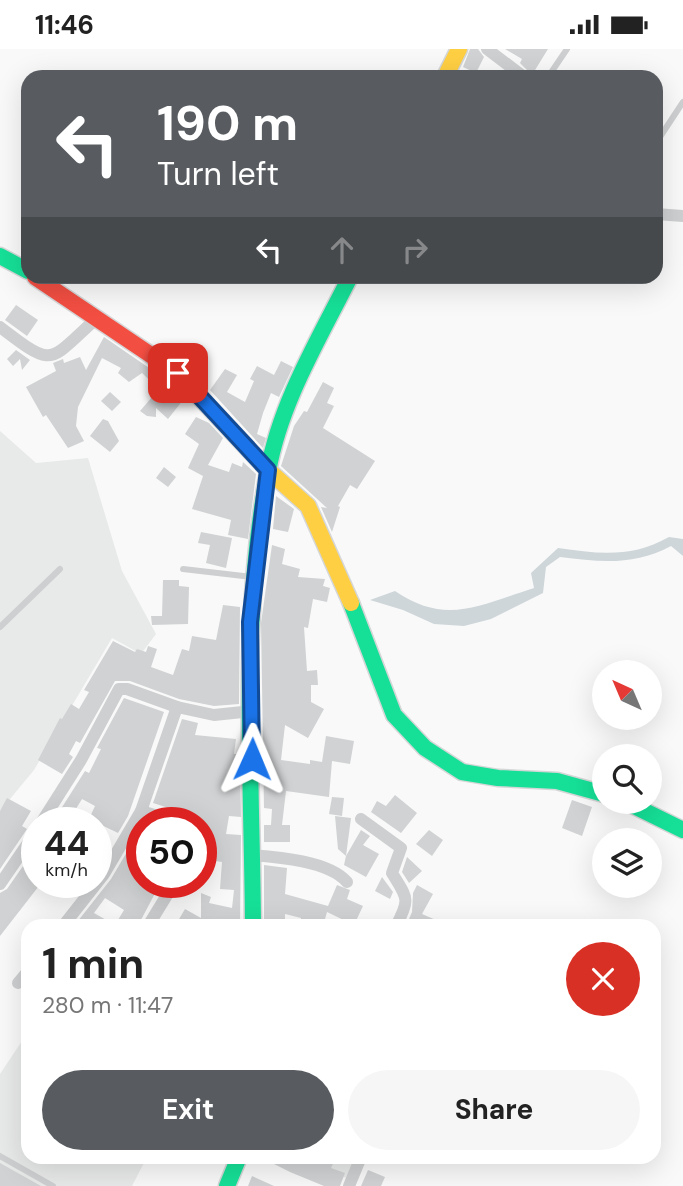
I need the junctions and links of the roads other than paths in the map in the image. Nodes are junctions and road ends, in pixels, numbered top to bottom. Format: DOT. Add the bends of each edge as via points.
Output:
graph roads {
  1 [pos="459,49"];
  2 [pos="487,49"];
  3 [pos="567,49"];
  4 [pos="449,70"];
  5 [pos="515,70"];
  6 [pos="553,70"];
  7 [pos="683,102"];
  8 [pos="663,132"];
  9 [pos="663,215"];
  10 [pos="683,216"];
  11 [pos="0,256"];
  12 [pos="21,267"];
  13 [pos="46,284"];
  14 [pos="347,284"];
  15 [pos="97,318"];
  16 [pos="0,327"];
  17 [pos="268,470"];
  18 [pos="60,569"];
  19 [pos="183,569"];
  20 [pos="254,577"];
  21 [pos="0,627"];
  22 [pos="177,707"];
  23 [pos="252,711"];
  24 [pos="592,791"];
  25 [pos="51,807"];
  26 [pos="142,807"];
  27 [pos="650,814"];
  28 [pos="361,819"];
  29 [pos="683,830"];
  30 [pos="126,837"];
  31 [pos="21,853"];
  32 [pos="251,855"];
  33 [pos="347,882"];
  34 [pos="0,884"];
  35 [pos="165,898"];
  36 [pos="69,919"];
  37 [pos="152,919"];
  38 [pos="253,919"];
  39 [pos="400,919"];
  40 [pos="21,980"];
  41 [pos="19,983"];
  42 [pos="0,1156"];
  43 [pos="236,1164"];
  44 [pos="358,1164"];
  45 [pos="53,1186"];
  46 [pos="227,1186"];
  47 [pos="349,1186"];
  1 -- 4 [label="street"];
  2 -- 5 [label="street"];
  3 -- 6 [label="lane"];
  7 -- 8 [label="lane"];
  9 -- 10 [label="street"];
  11 -- 12 [label="street"];
  13 -- 15 [label="street"];
  14 -- 17 [label="street" via="290,399"];
  15 -- 16 [label="street" via="48,358 38,356"];
  15 -- 17 [label="street" via="178,373"];
  17 -- 20 [label="street"];
  17 -- 24 [label="street" via="308,506 394,716 405,730 461,772 557,781"];
  18 -- 21 [label="lane"];
  19 -- 20 [label="lane"];
  20 -- 23 [label="street"];
  22 -- 23 [label="street" via="214,716"];
  22 -- 25 [label="street" via="119,689"];
  22 -- 26 [label="street"];
  23 -- 32 [label="street"];
  27 -- 29 [label="street"];
  28 -- 39 [label="street" via="401,848 392,873 405,893 407,905"];
  30 -- 36 [label="street"];
  31 -- 34 [label="street"];
  32 -- 33 [label="street" via="336,871"];
  32 -- 38 [label="street"];
  35 -- 37 [label="street"];
  40 -- 41 [label="street"];
  42 -- 45 [label="lane"];
  43 -- 46 [label="street"];
  44 -- 47 [label="street"];
}
